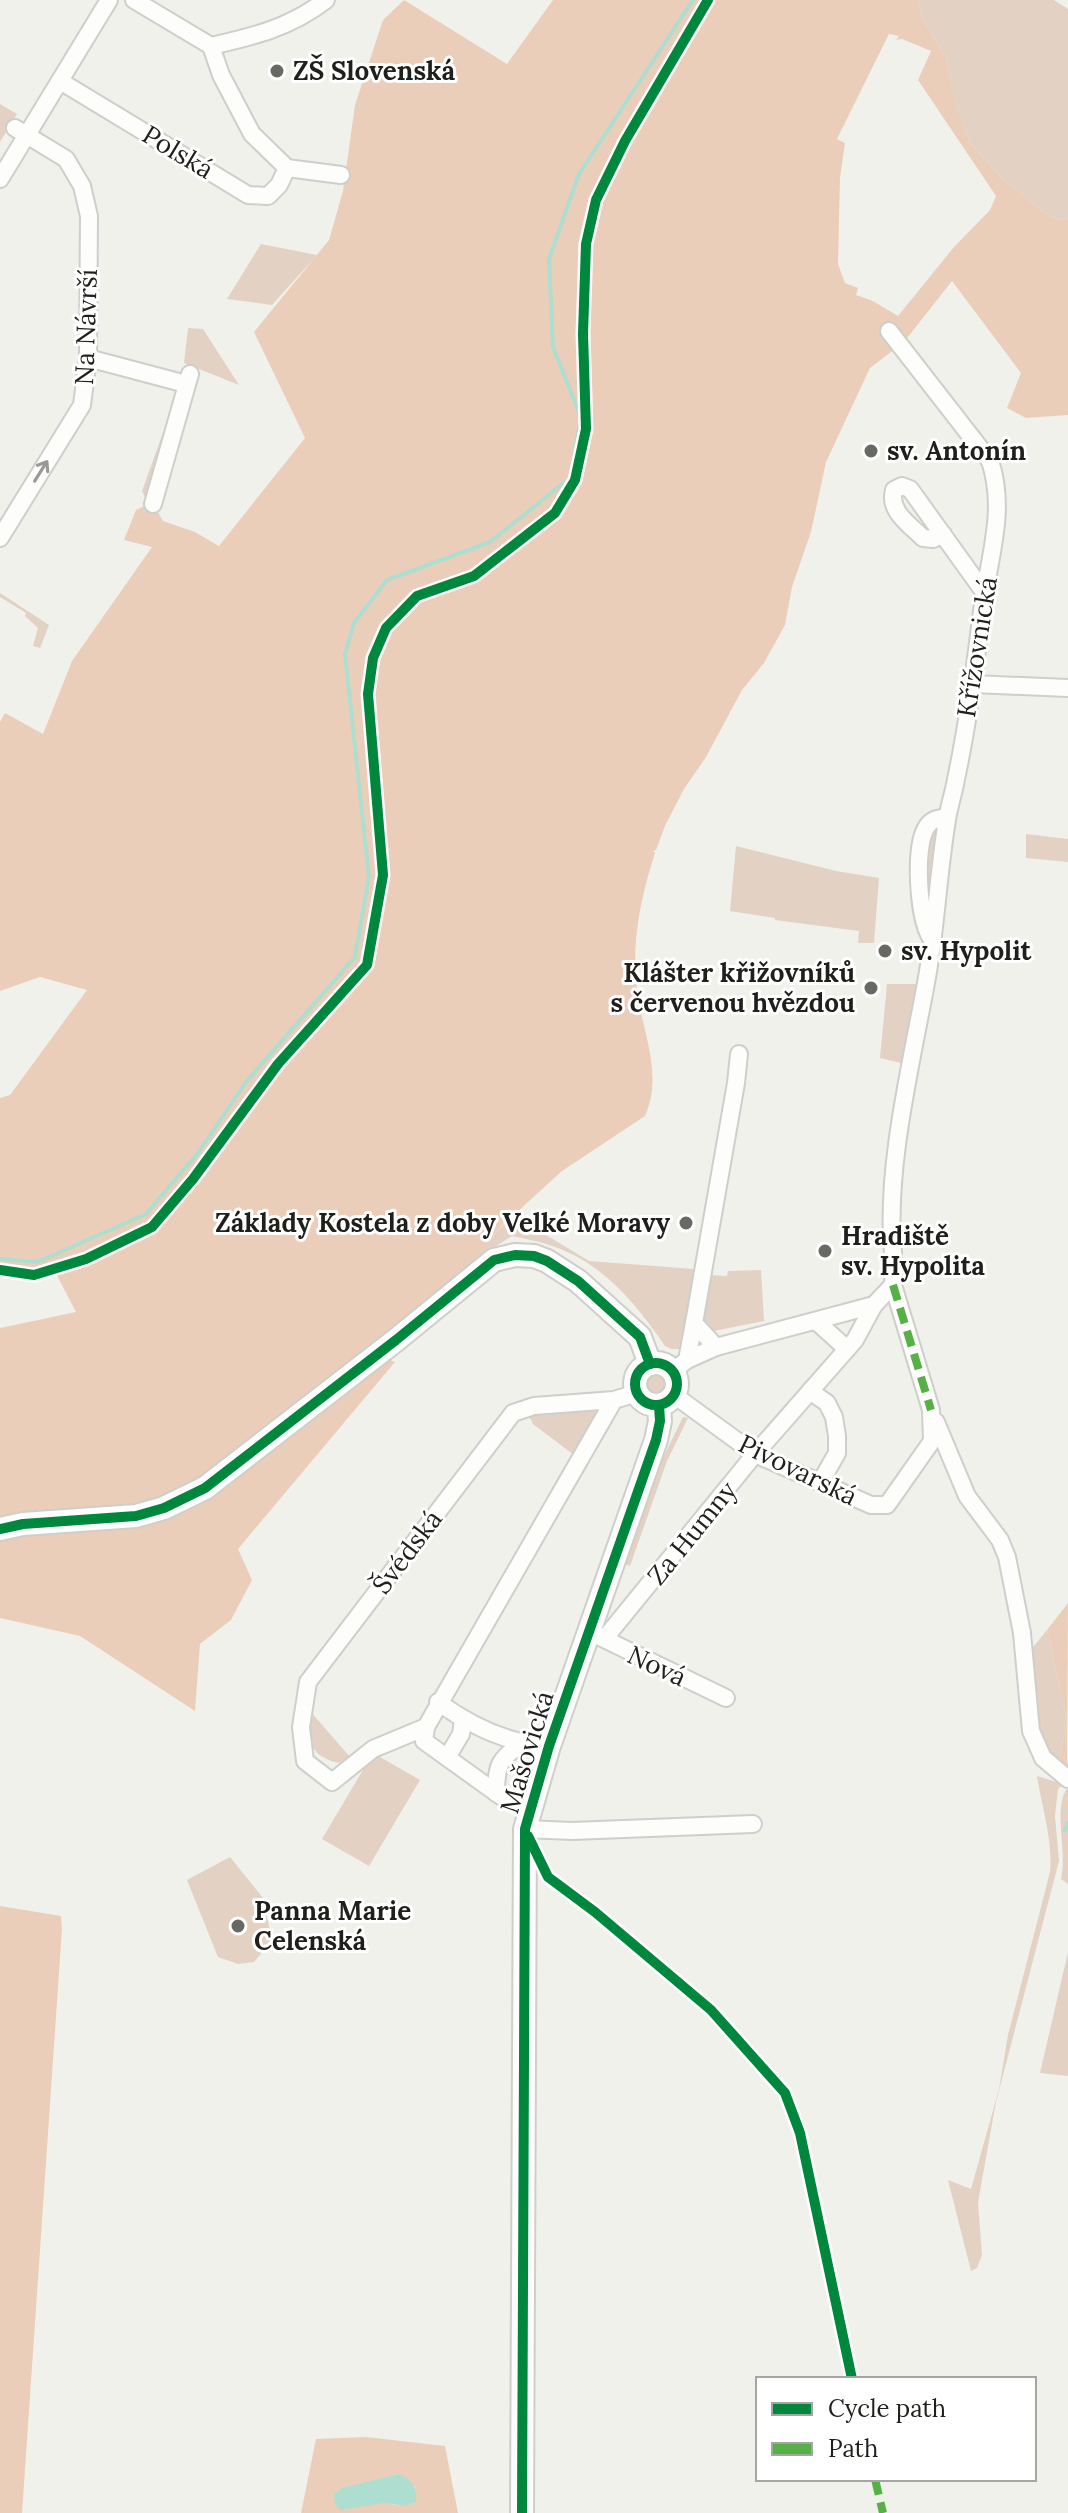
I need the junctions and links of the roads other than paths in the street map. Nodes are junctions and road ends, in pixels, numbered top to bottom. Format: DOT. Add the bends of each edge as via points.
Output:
graph roads {
  1 [pos="109,0"];
  2 [pos="134,0"];
  3 [pos="326,0"];
  4 [pos="211,46"];
  5 [pos="60,81"];
  6 [pos="21,131"];
  7 [pos="287,168"];
  8 [pos="341,175"];
  9 [pos="0,179"];
  10 [pos="889,331"];
  11 [pos="88,358"];
  12 [pos="153,504"];
  13 [pos="943,534"];
  14 [pos="0,538"];
  15 [pos="984,592"];
  16 [pos="973,684"];
  17 [pos="1068,688"];
  18 [pos="739,1054"];
  19 [pos="893,1285"];
  20 [pos="874,1305"];
  21 [pos="816,1321"];
  22 [pos="694,1323"];
  23 [pos="716,1347"];
  24 [pos="847,1349"];
  25 [pos="650,1364"];
  26 [pos="680,1366"];
  27 [pos="810,1391"];
  28 [pos="637,1393"];
  29 [pos="614,1400"];
  30 [pos="667,1400"];
  31 [pos="931,1410"];
  32 [pos="755,1454"];
  33 [pos="820,1483"];
  34 [pos="0,1529"];
  35 [pos="597,1636"];
  36 [pos="726,1698"];
  37 [pos="438,1702"];
  38 [pos="463,1720"];
  39 [pos="426,1727"];
  40 [pos="523,1744"];
  41 [pos="549,1746"];
  42 [pos="448,1756"];
  43 [pos="1068,1779"];
  44 [pos="496,1793"];
  45 [pos="531,1804"];
  46 [pos="753,1824"];
  47 [pos="525,1829"];
  48 [pos="522,2513"];
  1 -- 5 [label="street"];
  2 -- 4 [label="street"];
  3 -- 4 [label="street" via="302,18"];
  4 -- 7 [label="street" via="252,134"];
  5 -- 6 [label="street"];
  5 -- 7 [label="street, Polská" via="248,195 268,196"];
  6 -- 9 [label="street"];
  6 -- 11 [label="street, Na Návrší" via="66,159 82,186 89,216"];
  7 -- 8 [label="street"];
  10 -- 15 [label="street, Křížovnická" via="990,461 998,524"];
  11 -- 12 [label="street" via="188,379"];
  14 -- 11 [label="street, Na Návrší, one-way" via="82,405"];
  13 -- 15 [label="street"];
  15 -- 16 [label="street, Křížovnická"];
  16 -- 17 [label="street"];
  16 -- 19 [label="street, Křížovnická" via="947,818 930,823 922,840 921,907 932,939 892,1197"];
  18 -- 22 [label="street"];
  19 -- 20 [label="street"];
  19 -- 31 [label="street, Pivovarská"];
  20 -- 21 [label="street"];
  20 -- 24 [label="street, Za Humny"];
  21 -- 23 [label="street"];
  21 -- 24 [label="street"];
  22 -- 23 [label="street"];
  22 -- 26 [label="street"];
  23 -- 26 [label="street"];
  24 -- 27 [label="street, Za Humny"];
  25 -- 26 [label="street"];
  25 -- 28 [label="street" via="636,1377"];
  25 -- 34 [label="street" via="640,1337 578,1281 534,1256 494,1260 205,1488 136,1516"];
  26 -- 30 [label="street, Mašovická"];
  27 -- 32 [label="street, Za Humny"];
  27 -- 33 [label="street" via="827,1403 837,1436 837,1453"];
  28 -- 29 [label="street"];
  28 -- 30 [label="street" via="646,1402"];
  29 -- 37 [label="street"];
  29 -- 39 [label="street, Švédská" via="534,1406 513,1413 308,1682 301,1727 305,1761 332,1782 373,1749"];
  30 -- 32 [label="street, Pivovarská"];
  30 -- 35 [label="street, Mašovická"];
  31 -- 33 [label="street, Pivovarská" via="932,1441 887,1505 871,1505"];
  31 -- 43 [label="street" via="967,1496 1007,1557 1022,1633 1031,1731 1043,1758"];
  32 -- 33 [label="street, Pivovarská"];
  32 -- 35 [label="street, Za Humny"];
  35 -- 36 [label="street, Nová"];
  35 -- 41 [label="street, Mašovická"];
  37 -- 38 [label="street"];
  37 -- 39 [label="street"];
  38 -- 40 [label="street"];
  38 -- 42 [label="street"];
  39 -- 42 [label="street" via="424,1741"];
  40 -- 41 [label="street"];
  40 -- 44 [label="street" via="508,1752 496,1771"];
  41 -- 45 [label="street, Mašovická"];
  42 -- 44 [label="street"];
  44 -- 45 [label="street"];
  45 -- 47 [label="street, Mašovická"];
  46 -- 47 [label="street, Mašovická"];
  47 -- 48 [label="street, Mašovická"];
}
